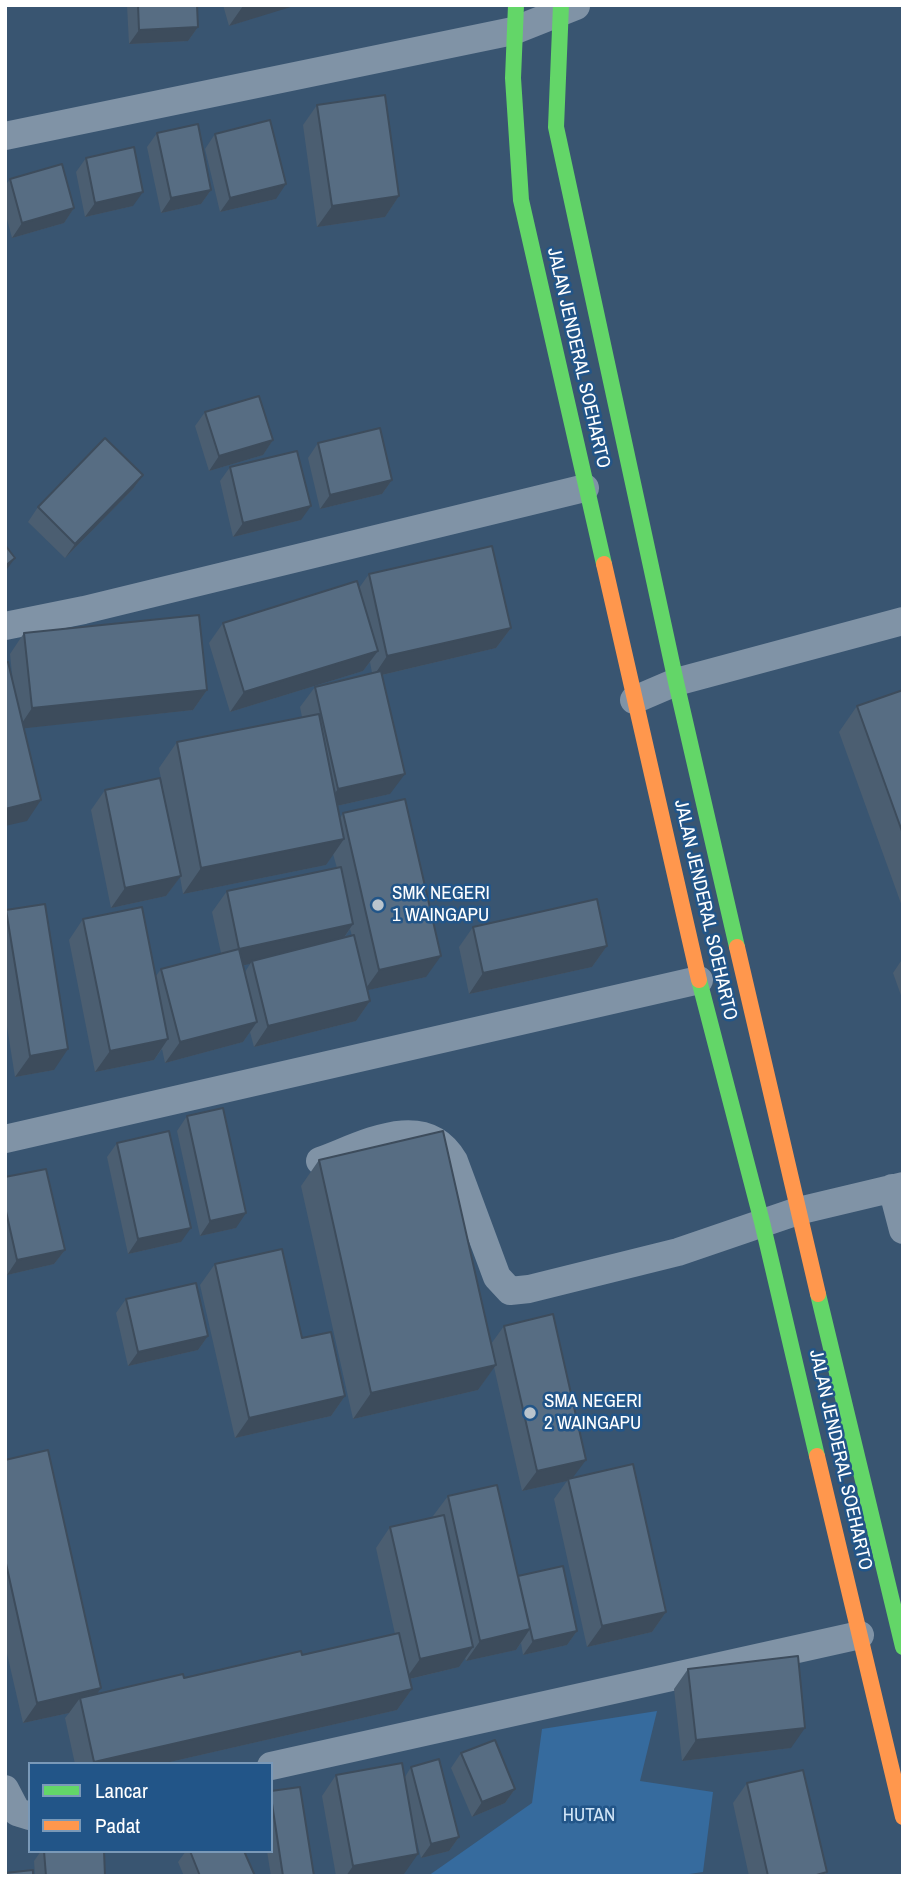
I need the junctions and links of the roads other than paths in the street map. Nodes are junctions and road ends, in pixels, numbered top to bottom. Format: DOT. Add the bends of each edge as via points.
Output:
graph roads {
  1 [pos="567,8"];
  2 [pos="515,18"];
  3 [pos="5,136"];
  4 [pos="586,488"];
  5 [pos="903,621"];
  6 [pos="5,626"];
  7 [pos="676,682"];
  8 [pos="634,700"];
  9 [pos="699,980"];
  10 [pos="5,1139"];
  11 [pos="320,1161"];
  12 [pos="897,1187"];
  13 [pos="798,1211"];
  14 [pos="762,1223"];
  15 [pos="903,1230"];
  16 [pos="860,1635"];
  17 [pos="903,1647"];
  18 [pos="273,1766"];
  19 [pos="5,1789"];
  20 [pos="28,1815"];
  21 [pos="903,1817"];
  1 -- 2 [label="street"];
  1 -- 7 [label="main road, JALAN JENDERAL SOEHARTO" via="556,127"];
  2 -- 3 [label="street"];
  2 -- 4 [label="main road, JALAN JENDERAL SOEHARTO" via="513,112 521,200"];
  4 -- 6 [label="street"];
  4 -- 8 [label="main road, JALAN JENDERAL SOEHARTO"];
  5 -- 7 [label="street"];
  7 -- 8 [label="street"];
  7 -- 13 [label="main road, JALAN JENDERAL SOEHARTO"];
  8 -- 9 [label="main road, JALAN JENDERAL SOEHARTO"];
  9 -- 10 [label="street"];
  9 -- 14 [label="main road, JALAN JENDERAL SOEHARTO"];
  11 -- 14 [label="street" via="406,1132 433,1139 454,1161 497,1277 510,1291 678,1252"];
  12 -- 13 [label="street"];
  12 -- 15 [label="street"];
  13 -- 14 [label="street"];
  13 -- 17 [label="main road, JALAN JENDERAL SOEHARTO"];
  14 -- 16 [label="main road, JALAN JENDERAL SOEHARTO"];
  16 -- 18 [label="street"];
  16 -- 21 [label="main road, JALAN JENDERAL SOEHARTO"];
  19 -- 20 [label="street" via="16,1812"];
}
